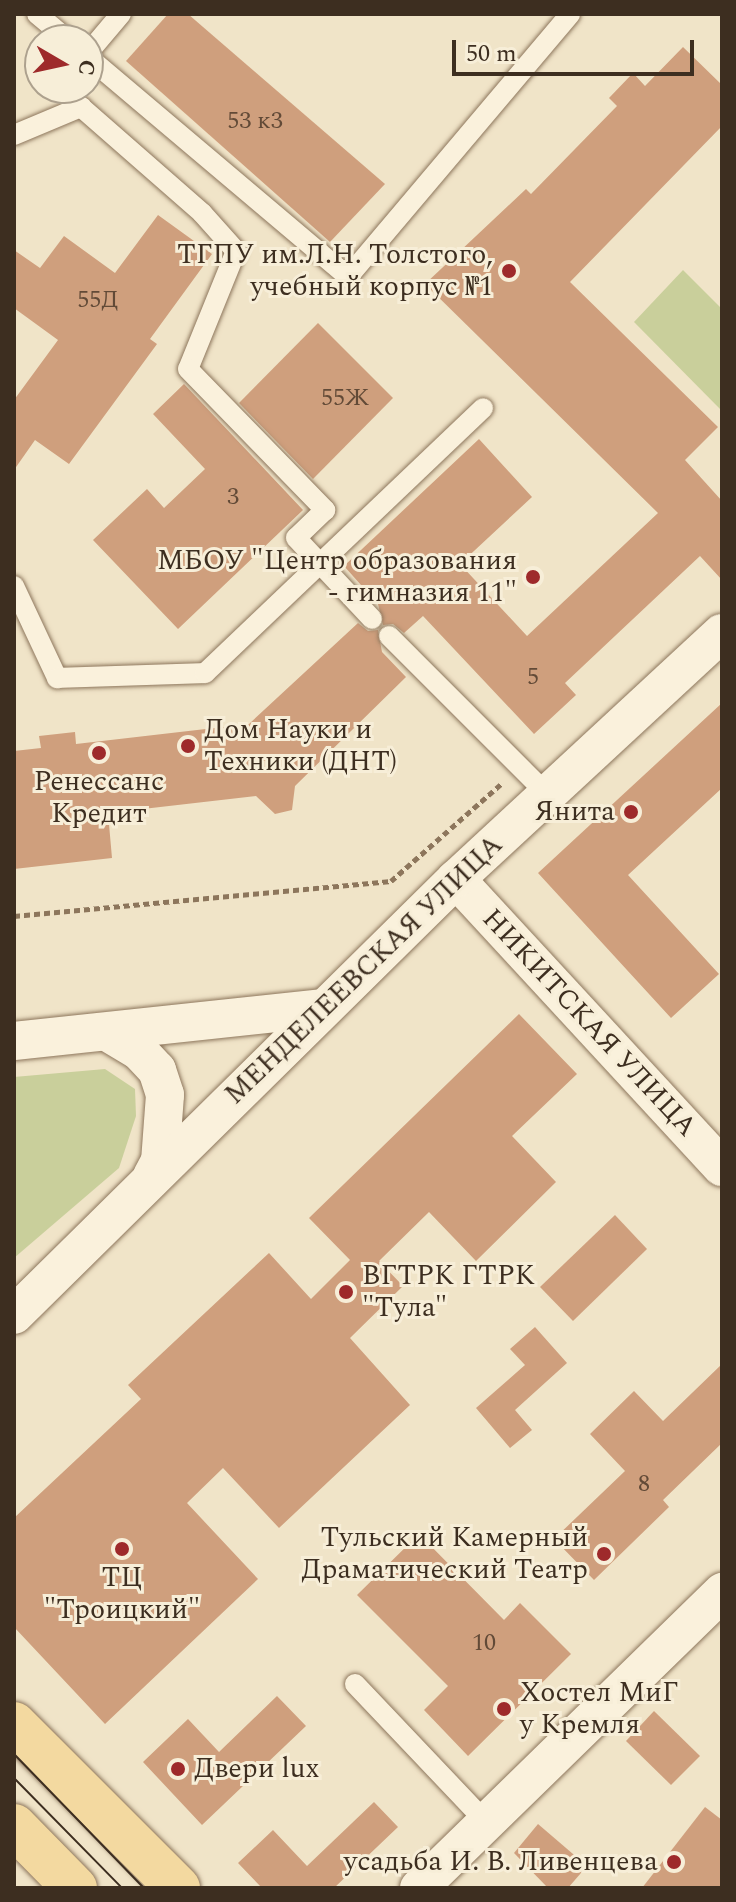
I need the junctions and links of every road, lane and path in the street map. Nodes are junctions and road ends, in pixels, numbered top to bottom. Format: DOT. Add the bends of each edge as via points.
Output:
graph roads {
  1 [pos="121,14"];
  2 [pos="570,14"];
  3 [pos="104,35"];
  4 [pos="104,69"];
  5 [pos="14,135"];
  6 [pos="483,408"];
  7 [pos="321,565"];
  8 [pos="14,586"];
  9 [pos="372,619"];
  10 [pos="722,633"];
  11 [pos="389,636"];
  12 [pos="520,767"];
  13 [pos="547,794"];
  14 [pos="456,879"];
  15 [pos="14,916"];
  16 [pos="324,1008"];
  17 [pos="107,1032"];
  18 [pos="14,1041"];
  19 [pos="722,1167"];
  20 [pos="151,1178"];
  21 [pos="14,1315"];
  22 [pos="722,1592"];
  23 [pos="355,1684"];
  24 [pos="14,1724"];
  25 [pos="486,1822"];
  26 [pos="14,1826"];
  27 [pos="75,1888"];
  28 [pos="178,1888"];
  29 [pos="419,1888"];
  1 -- 3 [label="lane"];
  2 -- 4 [label="lane" via="348,277"];
  5 -- 7 [label="lane" via="81,107 202,213 236,251 188,369 325,510 296,538"];
  6 -- 7 [label="lane"];
  7 -- 8 [label="lane" via="205,673 57,678"];
  7 -- 9 [label="lane"];
  10 -- 13 [label="street, МЕНДЕЛЕЕВСКАЯ УЛИЦА"];
  11 -- 12 [label="lane"];
  12 -- 13 [label="lane"];
  12 -- 15 [label="path" via="391,881"];
  13 -- 14 [label="street, МЕНДЕЛЕЕВСКАЯ УЛИЦА"];
  14 -- 16 [label="street, МЕНДЕЛЕЕВСКАЯ УЛИЦА"];
  14 -- 19 [label="street, НИКИТСКАЯ УЛИЦА"];
  16 -- 17 [label="street"];
  16 -- 20 [label="street, МЕНДЕЛЕЕВСКАЯ УЛИЦА"];
  17 -- 18 [label="street"];
  17 -- 20 [label="street" via="140,1052 157,1070 165,1095 160,1161"];
  20 -- 21 [label="street, МЕНДЕЛЕЕВСКАЯ УЛИЦА"];
  22 -- 25 [label="street"];
  23 -- 25 [label="lane"];
  24 -- 28 [label="main road"];
  25 -- 29 [label="street"];
  26 -- 27 [label="main road"];
}
